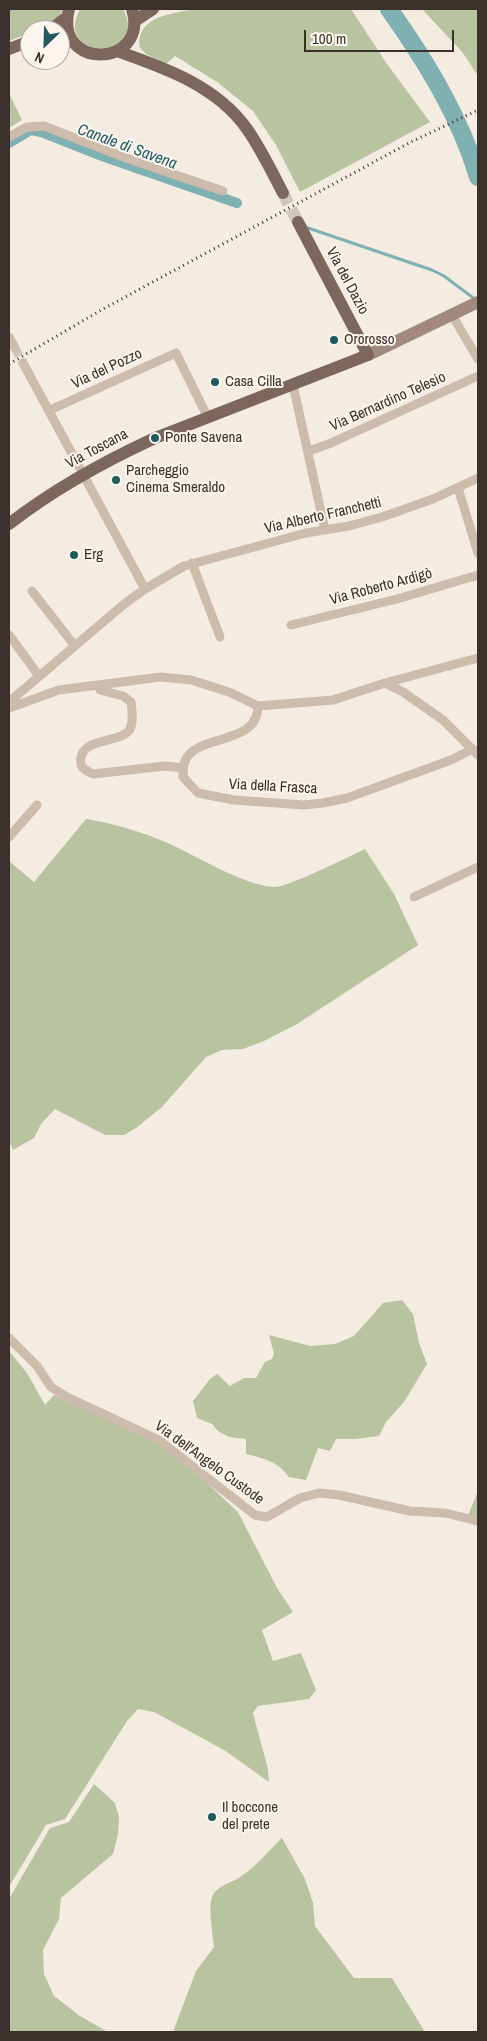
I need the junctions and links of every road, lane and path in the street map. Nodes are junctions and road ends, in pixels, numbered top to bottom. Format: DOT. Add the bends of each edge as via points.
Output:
graph roads {
  1 [pos="153,9"];
  2 [pos="68,13"];
  3 [pos="134,15"];
  4 [pos="132,36"];
  5 [pos="70,41"];
  6 [pos="74,42"];
  7 [pos="117,51"];
  8 [pos="150,62"];
  9 [pos="9,137"];
  10 [pos="223,191"];
  11 [pos="283,194"];
  12 [pos="298,222"];
  13 [pos="478,302"];
  14 [pos="452,315"];
  15 [pos="9,338"];
  16 [pos="15,348"];
  17 [pos="368,355"];
  18 [pos="478,359"];
  19 [pos="23,363"];
  20 [pos="478,376"];
  21 [pos="293,385"];
  22 [pos="50,410"];
  23 [pos="208,418"];
  24 [pos="309,451"];
  25 [pos="83,474"];
  26 [pos="478,478"];
  27 [pos="458,488"];
  28 [pos="9,524"];
  29 [pos="325,530"];
  30 [pos="478,553"];
  31 [pos="192,563"];
  32 [pos="478,575"];
  33 [pos="145,589"];
  34 [pos="32,591"];
  35 [pos="291,625"];
  36 [pos="9,635"];
  37 [pos="220,637"];
  38 [pos="75,646"];
  39 [pos="478,658"];
  40 [pos="39,676"];
  41 [pos="385,683"];
  42 [pos="99,685"];
  43 [pos="9,702"];
  44 [pos="258,706"];
  45 [pos="9,708"];
  46 [pos="475,752"];
  47 [pos="183,768"];
  48 [pos="36,805"];
  49 [pos="9,837"];
  50 [pos="478,867"];
  51 [pos="414,897"];
  52 [pos="9,1338"];
  53 [pos="478,1521"];
  1 -- 3 [label="main road"];
  2 -- 6 [label="main road" via="69,34"];
  3 -- 4 [label="main road"];
  4 -- 7 [label="main road"];
  4 -- 8 [label="main road" via="136,47"];
  5 -- 6 [label="main road"];
  6 -- 7 [label="main road" via="94,55"];
  7 -- 8 [label="main road"];
  8 -- 11 [label="main road" via="194,82 224,104 247,128"];
  9 -- 10 [label="street" via="28,127 44,126"];
  12 -- 17 [label="main road, Via del Dazio"];
  13 -- 14 [label="main road, Via Toscana"];
  14 -- 17 [label="main road, Via Toscana"];
  14 -- 18 [label="street"];
  15 -- 16 [label="street"];
  17 -- 21 [label="main road, Via Toscana"];
  19 -- 22 [label="street"];
  20 -- 24 [label="street, Via Bernardino Telesio"];
  21 -- 23 [label="main road, Via Toscana"];
  21 -- 24 [label="street"];
  22 -- 23 [label="street, Via del Pozzo" via="176,353"];
  22 -- 25 [label="street"];
  23 -- 25 [label="main road, Via Toscana" via="147,442"];
  24 -- 29 [label="street"];
  25 -- 28 [label="main road, Via Toscana"];
  25 -- 33 [label="street"];
  26 -- 27 [label="street, Via Alberto Franchetti"];
  27 -- 29 [label="street, Via Alberto Franchetti" via="382,517"];
  27 -- 30 [label="street"];
  29 -- 31 [label="street, Via Alberto Franchetti"];
  31 -- 33 [label="street, Via Alberto Franchetti"];
  31 -- 37 [label="street"];
  32 -- 35 [label="street, Via Roberto Ardigò"];
  33 -- 38 [label="street, Via Alberto Franchetti"];
  34 -- 38 [label="street"];
  36 -- 40 [label="street"];
  38 -- 40 [label="street, Via Alberto Franchetti"];
  39 -- 41 [label="street"];
  40 -- 43 [label="street, Via Alberto Franchetti"];
  41 -- 44 [label="street" via="333,700"];
  41 -- 46 [label="street" via="443,720"];
  42 -- 44 [label="street" via="161,677 191,680 229,692"];
  42 -- 45 [label="street" via="59,690"];
  42 -- 47 [label="street" via="100,690 123,696 131,702 132,727 127,733 89,747 82,753 80,763 83,769 92,774 165,766"];
  44 -- 47 [label="street" via="258,716 250,726 201,747 189,756"];
  46 -- 47 [label="street, Via della Frasca" via="323,804 234,800 198,793 183,777"];
  48 -- 49 [label="street"];
  50 -- 51 [label="street"];
  52 -- 53 [label="street, Via dell'Angelo Custode" via="37,1366 51,1387 159,1440 255,1516 267,1517 300,1498 319,1493 410,1512 446,1513"];
}
